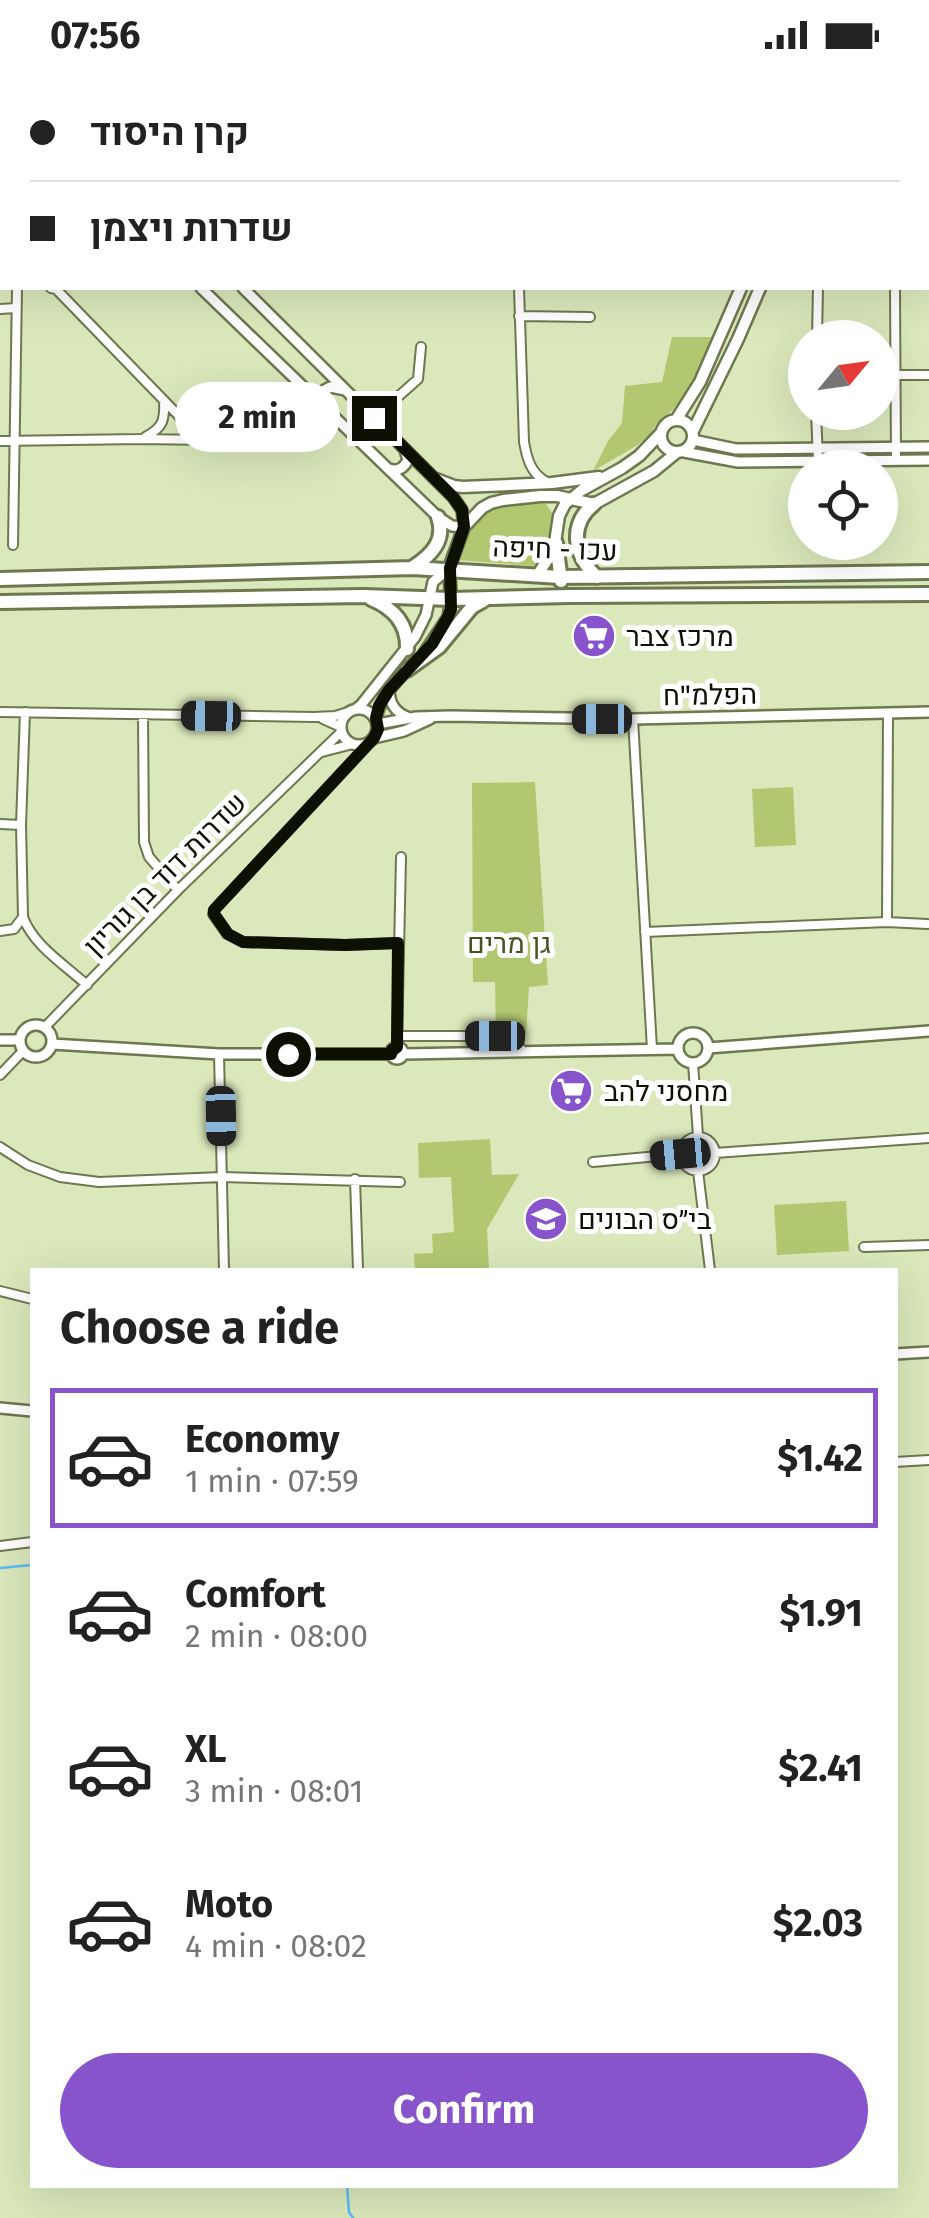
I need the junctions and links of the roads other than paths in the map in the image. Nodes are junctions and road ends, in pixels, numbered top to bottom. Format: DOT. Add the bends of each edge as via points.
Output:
graph roads {
  1 [pos="17,290"];
  2 [pos="56,290"];
  3 [pos="204,290"];
  4 [pos="245,290"];
  5 [pos="519,290"];
  6 [pos="740,290"];
  7 [pos="759,290"];
  8 [pos="818,290"];
  9 [pos="895,290"];
  10 [pos="16,308"];
  11 [pos="0,309"];
  12 [pos="519,316"];
  13 [pos="590,317"];
  14 [pos="817,320"];
  15 [pos="895,320"];
  16 [pos="421,347"];
  17 [pos="929,374"];
  18 [pos="898,375"];
  19 [pos="347,391"];
  20 [pos="314,396"];
  21 [pos="164,401"];
  22 [pos="374,418"];
  23 [pos="676,420"];
  24 [pos="817,430"];
  25 [pos="895,430"];
  26 [pos="661,433"];
  27 [pos="693,435"];
  28 [pos="141,439"];
  29 [pos="192,439"];
  30 [pos="0,440"];
  31 [pos="15,440"];
  32 [pos="404,448"];
  33 [pos="818,448"];
  34 [pos="895,448"];
  35 [pos="929,448"];
  36 [pos="680,452"];
  37 [pos="898,460"];
  38 [pos="929,460"];
  39 [pos="788,461"];
  40 [pos="387,468"];
  41 [pos="610,474"];
  42 [pos="436,479"];
  43 [pos="552,483"];
  44 [pos="540,496"];
  45 [pos="570,499"];
  46 [pos="594,504"];
  47 [pos="559,516"];
  48 [pos="438,517"];
  49 [pos="464,527"];
  50 [pos="556,543"];
  51 [pos="12,545"];
  52 [pos="413,568"];
  53 [pos="450,568"];
  54 [pos="929,572"];
  55 [pos="537,576"];
  56 [pos="560,577"];
  57 [pos="597,577"];
  58 [pos="0,579"];
  59 [pos="929,594"];
  60 [pos="364,596"];
  61 [pos="569,596"];
  62 [pos="430,598"];
  63 [pos="489,598"];
  64 [pos="451,599"];
  65 [pos="0,602"];
  66 [pos="406,648"];
  67 [pos="407,670"];
  68 [pos="389,690"];
  69 [pos="352,710"];
  70 [pos="0,712"];
  71 [pos="25,712"];
  72 [pos="929,712"];
  73 [pos="888,713"];
  74 [pos="143,714"];
  75 [pos="314,717"];
  76 [pos="409,718"];
  77 [pos="432,718"];
  78 [pos="633,719"];
  79 [pos="377,721"];
  80 [pos="341,729"];
  81 [pos="372,740"];
  82 [pos="353,744"];
  83 [pos="318,754"];
  84 [pos="0,824"];
  85 [pos="21,824"];
  86 [pos="400,858"];
  87 [pos="178,890"];
  88 [pos="23,917"];
  89 [pos="887,922"];
  90 [pos="927,924"];
  91 [pos="0,931"];
  92 [pos="645,932"];
  93 [pos="398,943"];
  94 [pos="86,985"];
  95 [pos="46,1028"];
  96 [pos="929,1031"];
  97 [pos="0,1040"];
  98 [pos="20,1040"];
  99 [pos="52,1044"];
  100 [pos="397,1048"];
  101 [pos="708,1048"];
  102 [pos="652,1049"];
  103 [pos="678,1049"];
  104 [pos="523,1050"];
  105 [pos="23,1052"];
  106 [pos="219,1054"];
  107 [pos="693,1063"];
  108 [pos="0,1076"];
  109 [pos="698,1136"];
  110 [pos="929,1138"];
  111 [pos="0,1147"];
  112 [pos="680,1154"];
  113 [pos="715,1154"];
  114 [pos="592,1162"];
  115 [pos="698,1172"];
  116 [pos="222,1177"];
  117 [pos="355,1179"];
  118 [pos="400,1182"];
  119 [pos="929,1245"];
  120 [pos="864,1248"];
  121 [pos="224,1268"];
  122 [pos="358,1268"];
  123 [pos="710,1268"];
  124 [pos="0,1291"];
  125 [pos="30,1298"];
  126 [pos="929,1352"];
  127 [pos="898,1354"];
  128 [pos="0,1408"];
  129 [pos="30,1411"];
  130 [pos="929,1460"];
  131 [pos="898,1462"];
  132 [pos="30,1542"];
  133 [pos="0,1546"];
  1 -- 10 [label="street"];
  2 -- 21 [label="street"];
  3 -- 20 [label="street"];
  4 -- 19 [label="street"];
  5 -- 12 [label="street"];
  6 -- 23 [label="main road"];
  7 -- 27 [label="main road"];
  8 -- 14 [label="street"];
  9 -- 15 [label="street"];
  10 -- 11 [label="street"];
  10 -- 31 [label="street"];
  12 -- 13 [label="street"];
  12 -- 43 [label="street" via="526,454 534,472"];
  16 -- 22 [label="street" via="418,379"];
  17 -- 18 [label="street"];
  19 -- 20 [label="street" via="330,387"];
  19 -- 22 [label="street"];
  20 -- 29 [label="street" via="269,440"];
  20 -- 40 [label="street"];
  21 -- 28 [label="street" via="160,429"];
  21 -- 29 [label="street"];
  22 -- 32 [label="street"];
  23 -- 26 [label="main road"];
  23 -- 27 [label="main road" via="686,422"];
  24 -- 33 [label="street"];
  25 -- 34 [label="street"];
  26 -- 36 [label="main road" via="666,448"];
  26 -- 41 [label="main road"];
  27 -- 33 [label="street" via="736,449"];
  27 -- 36 [label="main road"];
  28 -- 29 [label="street"];
  28 -- 31 [label="street"];
  30 -- 31 [label="street"];
  31 -- 51 [label="street"];
  32 -- 40 [label="street" via="404,466"];
  32 -- 42 [label="street"];
  33 -- 34 [label="street"];
  34 -- 35 [label="street"];
  36 -- 39 [label="street" via="738,462"];
  36 -- 46 [label="main road"];
  37 -- 38 [label="street"];
  40 -- 48 [label="street"];
  41 -- 43 [label="main road"];
  41 -- 45 [label="main road"];
  42 -- 43 [label="main road" via="463,487"];
  42 -- 49 [label="street" via="458,503"];
  44 -- 45 [label="main road"];
  44 -- 47 [label="main road"];
  44 -- 49 [label="main road" via="491,502"];
  45 -- 46 [label="main road"];
  45 -- 47 [label="main road"];
  46 -- 57 [label="highway" via="576,533"];
  47 -- 50 [label="main road"];
  48 -- 49 [label="street"];
  48 -- 52 [label="highway" via="439,542"];
  49 -- 53 [label="main road"];
  50 -- 55 [label="main road"];
  50 -- 56 [label="highway"];
  52 -- 53 [label="highway, עכו - חיפה"];
  52 -- 58 [label="highway, עכו - חיפה"];
  53 -- 55 [label="highway, עכו - חיפה"];
  53 -- 62 [label="street" via="433,582"];
  53 -- 64 [label="main road"];
  54 -- 57 [label="highway, עכו - חיפה"];
  55 -- 56 [label="highway, עכו - חיפה"];
  56 -- 57 [label="highway, עכו - חיפה"];
  56 -- 61 [label="highway"];
  59 -- 61 [label="highway, עכו - חיפה"];
  60 -- 62 [label="highway, עכו - חיפה"];
  60 -- 65 [label="highway, עכו - חיפה"];
  60 -- 66 [label="highway" via="397,616"];
  61 -- 63 [label="highway, עכו - חיפה"];
  62 -- 64 [label="highway, עכו - חיפה"];
  62 -- 66 [label="street"];
  63 -- 64 [label="highway, עכו - חיפה"];
  63 -- 67 [label="highway"];
  64 -- 67 [label="street" via="444,625"];
  66 -- 69 [label="street"];
  67 -- 68 [label="street"];
  68 -- 76 [label="street" via="397,712"];
  68 -- 79 [label="street"];
  69 -- 75 [label="street"];
  69 -- 79 [label="street" via="369,711"];
  69 -- 80 [label="street"];
  70 -- 71 [label="street"];
  71 -- 74 [label="street"];
  71 -- 85 [label="street"];
  72 -- 73 [label="street, הפלמ\"ח"];
  73 -- 78 [label="street, הפלמ\"ח"];
  73 -- 89 [label="street"];
  74 -- 75 [label="street"];
  74 -- 87 [label="street" via="144,842"];
  75 -- 80 [label="street"];
  76 -- 77 [label="street, הפלמ\"ח"];
  76 -- 79 [label="street, הפלמ\"ח"];
  77 -- 78 [label="street, הפלמ\"ח"];
  77 -- 81 [label="street, הפלמ\"ח"];
  78 -- 92 [label="street"];
  79 -- 81 [label="street"];
  80 -- 82 [label="street"];
  80 -- 83 [label="street, שדרות דוד בן גוריון"];
  81 -- 82 [label="street"];
  81 -- 93 [label="street, שדרות דוד בן גוריון" via="214,910 214,918 243,942"];
  82 -- 83 [label="street, שדרות דוד בן גוריון"];
  83 -- 87 [label="street, שדרות דוד בן גוריון"];
  84 -- 85 [label="street"];
  85 -- 88 [label="street"];
  86 -- 93 [label="street"];
  87 -- 94 [label="street, שדרות דוד בן גוריון"];
  88 -- 91 [label="street" via="14,929"];
  88 -- 94 [label="street" via="36,939"];
  89 -- 90 [label="street"];
  89 -- 92 [label="street"];
  92 -- 102 [label="street"];
  93 -- 100 [label="street"];
  94 -- 95 [label="street, שדרות דוד בן גוריון"];
  95 -- 98 [label="street" via="31,1025"];
  95 -- 99 [label="street"];
  96 -- 101 [label="street"];
  97 -- 98 [label="street"];
  98 -- 105 [label="street"];
  99 -- 105 [label="street" via="38,1058"];
  99 -- 106 [label="street"];
  100 -- 104 [label="street"];
  100 -- 104 [label="street" via="495,1036"];
  100 -- 106 [label="street"];
  101 -- 103 [label="street" via="693,1033"];
  101 -- 107 [label="street"];
  102 -- 103 [label="street"];
  102 -- 104 [label="street"];
  103 -- 107 [label="street"];
  105 -- 108 [label="street"];
  106 -- 116 [label="street"];
  107 -- 109 [label="street"];
  109 -- 112 [label="street" via="686,1140"];
  109 -- 113 [label="street" via="711,1142"];
  110 -- 113 [label="street"];
  111 -- 116 [label="street" via="60,1177"];
  112 -- 114 [label="street"];
  112 -- 115 [label="street" via="684,1166"];
  113 -- 115 [label="street"];
  115 -- 123 [label="street"];
  116 -- 117 [label="street"];
  116 -- 121 [label="street"];
  117 -- 118 [label="street"];
  117 -- 122 [label="street"];
  119 -- 120 [label="street"];
  124 -- 125 [label="street"];
  126 -- 127 [label="street"];
  128 -- 129 [label="street"];
  130 -- 131 [label="street"];
  132 -- 133 [label="street"];
}
